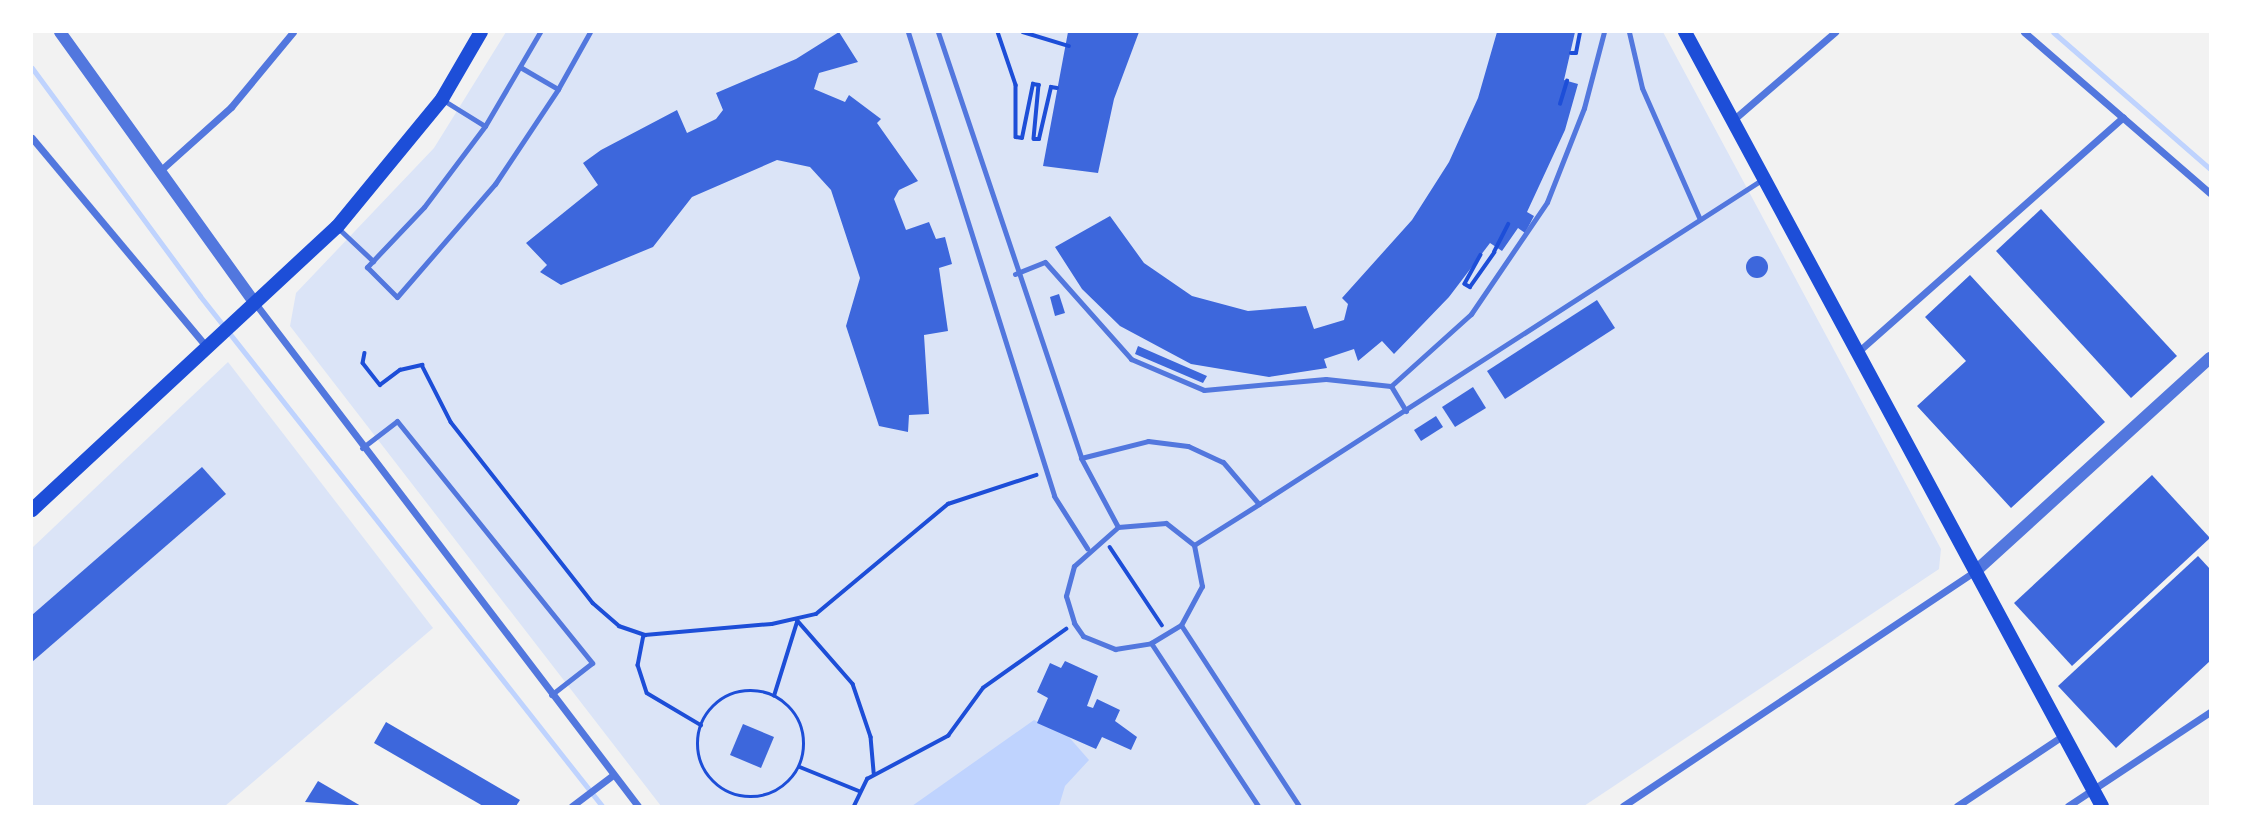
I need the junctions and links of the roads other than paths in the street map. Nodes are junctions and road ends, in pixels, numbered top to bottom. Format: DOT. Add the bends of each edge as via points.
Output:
graph roads {
  1 [pos="61,32"];
  2 [pos="293,32"];
  3 [pos="481,32"];
  4 [pos="540,32"];
  5 [pos="590,32"];
  6 [pos="908,32"];
  7 [pos="939,32"];
  8 [pos="1604,32"];
  9 [pos="1629,32"];
  10 [pos="1685,32"];
  11 [pos="1835,32"];
  12 [pos="2024,32"];
  13 [pos="520,67"];
  14 [pos="558,89"];
  15 [pos="442,99"];
  16 [pos="2123,117"];
  17 [pos="1732,120"];
  18 [pos="485,126"];
  19 [pos="32,138"];
  20 [pos="162,169"];
  21 [pos="1763,179"];
  22 [pos="2210,193"];
  23 [pos="1699,218"];
  24 [pos="337,227"];
  25 [pos="373,261"];
  26 [pos="1015,274"];
  27 [pos="255,303"];
  28 [pos="210,344"];
  29 [pos="1860,350"];
  30 [pos="2210,358"];
  31 [pos="1391,386"];
  32 [pos="1406,411"];
  33 [pos="362,448"];
  34 [pos="1081,458"];
  35 [pos="1259,503"];
  36 [pos="32,510"];
  37 [pos="1118,527"];
  38 [pos="1194,545"];
  39 [pos="1087,548"];
  40 [pos="1978,569"];
  41 [pos="1181,625"];
  42 [pos="1151,643"];
  43 [pos="550,696"];
  44 [pos="2210,712"];
  45 [pos="2064,734"];
  46 [pos="613,775"];
  47 [pos="2093,790"];
  48 [pos="574,805"];
  49 [pos="1625,806"];
  50 [pos="638,807"];
  51 [pos="1258,807"];
  52 [pos="1299,807"];
  53 [pos="1957,807"];
  54 [pos="2068,807"];
  55 [pos="2102,807"];
  1 -- 20 [label="street"];
  2 -- 20 [label="street" via="231,107"];
  3 -- 15 [label="main road"];
  4 -- 13 [label="lane"];
  5 -- 14 [label="lane"];
  6 -- 39 [label="lane" via="1054,496"];
  7 -- 26 [label="lane"];
  8 -- 31 [label="lane" via="1574,141 1530,232 1463,322"];
  9 -- 23 [label="lane" via="1642,88"];
  10 -- 17 [label="main road"];
  11 -- 17 [label="street"];
  12 -- 16 [label="street"];
  13 -- 14 [label="lane"];
  13 -- 18 [label="lane"];
  14 -- 25 [label="lane" via="495,184 397,297 367,267"];
  15 -- 18 [label="lane"];
  15 -- 24 [label="main road"];
  16 -- 22 [label="street"];
  16 -- 29 [label="street"];
  17 -- 21 [label="main road"];
  18 -- 25 [label="lane"];
  19 -- 28 [label="street"];
  20 -- 27 [label="street"];
  21 -- 23 [label="lane"];
  21 -- 29 [label="main road"];
  23 -- 32 [label="lane"];
  24 -- 25 [label="lane"];
  24 -- 27 [label="main road"];
  26 -- 31 [label="lane" via="1045,262 1131,359 1204,390 1326,379"];
  26 -- 34 [label="lane"];
  27 -- 28 [label="main road"];
  27 -- 33 [label="street"];
  28 -- 36 [label="main road"];
  29 -- 40 [label="main road"];
  30 -- 40 [label="street"];
  31 -- 32 [label="lane"];
  32 -- 35 [label="lane"];
  33 -- 43 [label="street"];
  33 -- 43 [label="lane" via="397,421 592,663"];
  34 -- 35 [label="lane" via="1148,441 1188,446 1223,462"];
  34 -- 37 [label="lane"];
  35 -- 38 [label="lane"];
  37 -- 38 [label="lane" via="1166,523"];
  37 -- 39 [label="lane"];
  38 -- 41 [label="lane" via="1202,586"];
  39 -- 42 [label="lane" via="1068,582 1074,623 1099,645 1132,649"];
  40 -- 45 [label="main road"];
  40 -- 49 [label="street"];
  41 -- 42 [label="lane"];
  41 -- 52 [label="lane"];
  42 -- 51 [label="lane"];
  43 -- 46 [label="street"];
  44 -- 47 [label="street"];
  45 -- 47 [label="main road"];
  45 -- 53 [label="street"];
  46 -- 48 [label="street"];
  46 -- 50 [label="street"];
  47 -- 54 [label="street"];
  47 -- 55 [label="main road"];
}
